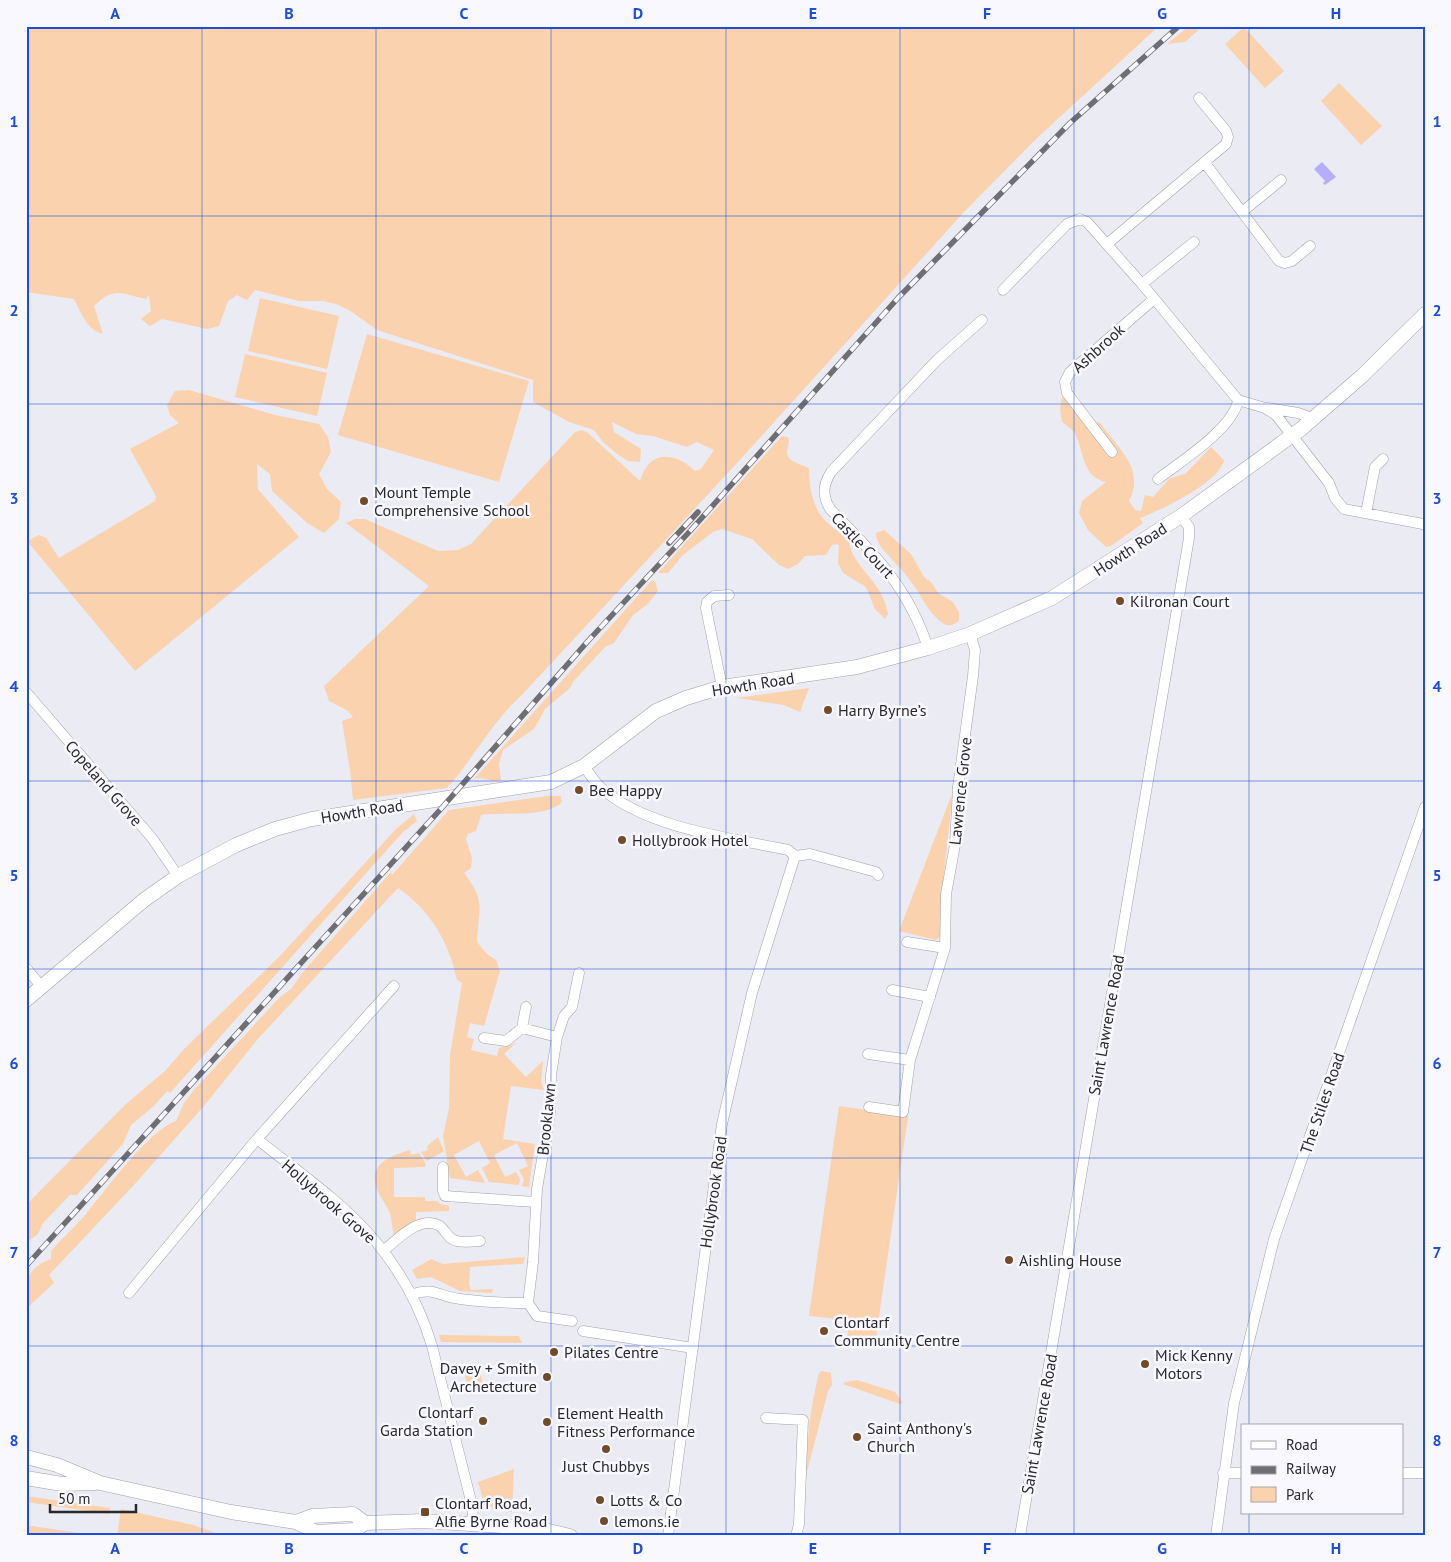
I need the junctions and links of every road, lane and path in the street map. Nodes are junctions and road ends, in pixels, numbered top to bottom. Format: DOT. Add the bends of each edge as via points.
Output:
graph roads {
  1 [pos="1199,98"];
  2 [pos="1205,164"];
  3 [pos="1281,180"];
  4 [pos="1242,212"];
  5 [pos="1194,242"];
  6 [pos="1107,244"];
  7 [pos="1310,246"];
  8 [pos="1142,284"];
  9 [pos="1003,290"];
  10 [pos="1154,299"];
  11 [pos="1425,314"];
  12 [pos="982,320"];
  13 [pos="1238,400"];
  14 [pos="1265,408"];
  15 [pos="1312,418"];
  16 [pos="1291,435"];
  17 [pos="1112,452"];
  18 [pos="1383,459"];
  19 [pos="1158,480"];
  20 [pos="1366,513"];
  21 [pos="1181,516"];
  22 [pos="1423,524"];
  23 [pos="729,595"];
  24 [pos="970,634"];
  25 [pos="928,648"];
  26 [pos="722,687"];
  27 [pos="26,692"];
  28 [pos="584,766"];
  29 [pos="1425,807"];
  30 [pos="795,856"];
  31 [pos="878,875"];
  32 [pos="178,876"];
  33 [pos="907,942"];
  34 [pos="945,948"];
  35 [pos="26,968"];
  36 [pos="579,973"];
  37 [pos="42,986"];
  38 [pos="394,986"];
  39 [pos="892,990"];
  40 [pos="930,997"];
  41 [pos="26,1000"];
  42 [pos="526,1007"];
  43 [pos="522,1028"];
  44 [pos="556,1037"];
  45 [pos="484,1038"];
  46 [pos="868,1054"];
  47 [pos="910,1060"];
  48 [pos="869,1107"];
  49 [pos="257,1139"];
  50 [pos="443,1167"];
  51 [pos="536,1202"];
  52 [pos="480,1241"];
  53 [pos="383,1252"];
  54 [pos="129,1293"];
  55 [pos="411,1295"];
  56 [pos="528,1303"];
  57 [pos="572,1321"];
  58 [pos="584,1331"];
  59 [pos="693,1348"];
  60 [pos="766,1418"];
  61 [pos="26,1457"];
  62 [pos="1223,1473"];
  63 [pos="1241,1473"];
  64 [pos="1404,1473"];
  65 [pos="1425,1474"];
  66 [pos="26,1478"];
  67 [pos="100,1482"];
  68 [pos="472,1524"];
  69 [pos="296,1529"];
  70 [pos="570,1536"];
  71 [pos="668,1536"];
  72 [pos="796,1536"];
  73 [pos="1020,1536"];
  74 [pos="1216,1536"];
  1 -- 2 [label="street" via="1228,137 1226,144"];
  2 -- 4 [label="street"];
  2 -- 6 [label="street"];
  3 -- 4 [label="street"];
  4 -- 7 [label="street" via="1279,261 1292,261"];
  5 -- 8 [label="street"];
  6 -- 8 [label="street"];
  6 -- 9 [label="street" via="1087,222 1073,220"];
  8 -- 10 [label="street"];
  10 -- 13 [label="street"];
  10 -- 17 [label="street, Ashbrook" via="1070,372 1065,382 1067,393"];
  11 -- 15 [label="main road, Howth Road" via="1362,376"];
  12 -- 25 [label="street, Castle Court" via="937,360 825,482 825,501 890,572 920,623"];
  13 -- 14 [label="street"];
  13 -- 19 [label="street" via="1237,410 1231,418"];
  14 -- 15 [label="street"];
  14 -- 16 [label="street" via="1276,415"];
  15 -- 16 [label="main road, Howth Road"];
  16 -- 20 [label="street" via="1329,483 1339,504 1344,509"];
  16 -- 21 [label="main road, Howth Road"];
  18 -- 20 [label="street" via="1375,466"];
  20 -- 22 [label="street"];
  21 -- 24 [label="main road, Howth Road" via="1052,598"];
  21 -- 73 [label="street, Saint Lawrence Road" via="1189,527 1184,573"];
  23 -- 26 [label="street" via="714,596 706,608"];
  24 -- 25 [label="main road, Howth Road"];
  24 -- 34 [label="street, Lawrence Grove" via="975,650 973,676 958,786 955,845 946,894"];
  25 -- 26 [label="main road, Howth Road" via="863,665"];
  26 -- 28 [label="main road, Howth Road" via="656,711"];
  27 -- 32 [label="street, Copeland Grove" via="152,838"];
  28 -- 30 [label="street" via="610,795 658,820 788,850"];
  28 -- 32 [label="main road, Howth Road" via="550,782 303,822 236,844"];
  29 -- 62 [label="street, The Stiles Road" via="1274,1238 1234,1403"];
  30 -- 31 [label="street" via="810,854"];
  30 -- 59 [label="street, Hollybrook Road" via="752,994 730,1086 717,1157"];
  32 -- 37 [label="main road, Howth Road" via="144,900"];
  33 -- 34 [label="street"];
  34 -- 40 [label="street, Lawrence Grove"];
  35 -- 37 [label="street"];
  36 -- 44 [label="street, Brooklawn" via="572,1006 564,1016"];
  37 -- 41 [label="main road, Howth Road"];
  38 -- 49 [label="street"];
  39 -- 40 [label="street"];
  40 -- 47 [label="street, Lawrence Grove"];
  42 -- 43 [label="street"];
  43 -- 44 [label="street"];
  43 -- 45 [label="street" via="506,1041"];
  44 -- 51 [label="street, Brooklawn" via="550,1113"];
  46 -- 47 [label="street"];
  47 -- 48 [label="street, Lawrence Grove" via="903,1112"];
  49 -- 53 [label="street, Hollybrook Grove" via="356,1221"];
  49 -- 54 [label="street"];
  50 -- 51 [label="street" via="446,1196"];
  51 -- 56 [label="street, Brooklawn"];
  52 -- 53 [label="street" via="457,1242 437,1225 427,1224 412,1228"];
  53 -- 55 [label="street, Hollybrook Grove"];
  55 -- 56 [label="street" via="431,1290 456,1299"];
  55 -- 68 [label="street, Hollybrook Grove" via="424,1321 464,1470 473,1509"];
  56 -- 57 [label="street" via="537,1316"];
  58 -- 59 [label="street"];
  59 -- 71 [label="street, Hollybrook Road"];
  60 -- 72 [label="street" via="803,1420"];
  61 -- 67 [label="main road" via="57,1464"];
  62 -- 63 [label="street"];
  62 -- 74 [label="street, The Stiles Road"];
  64 -- 65 [label="street"];
  66 -- 67 [label="main road" via="62,1484"];
  67 -- 69 [label="main road"];
  68 -- 69 [label="main road" via="424,1521 364,1523 355,1530 316,1532"];
  68 -- 70 [label="main road" via="536,1528"];
}
